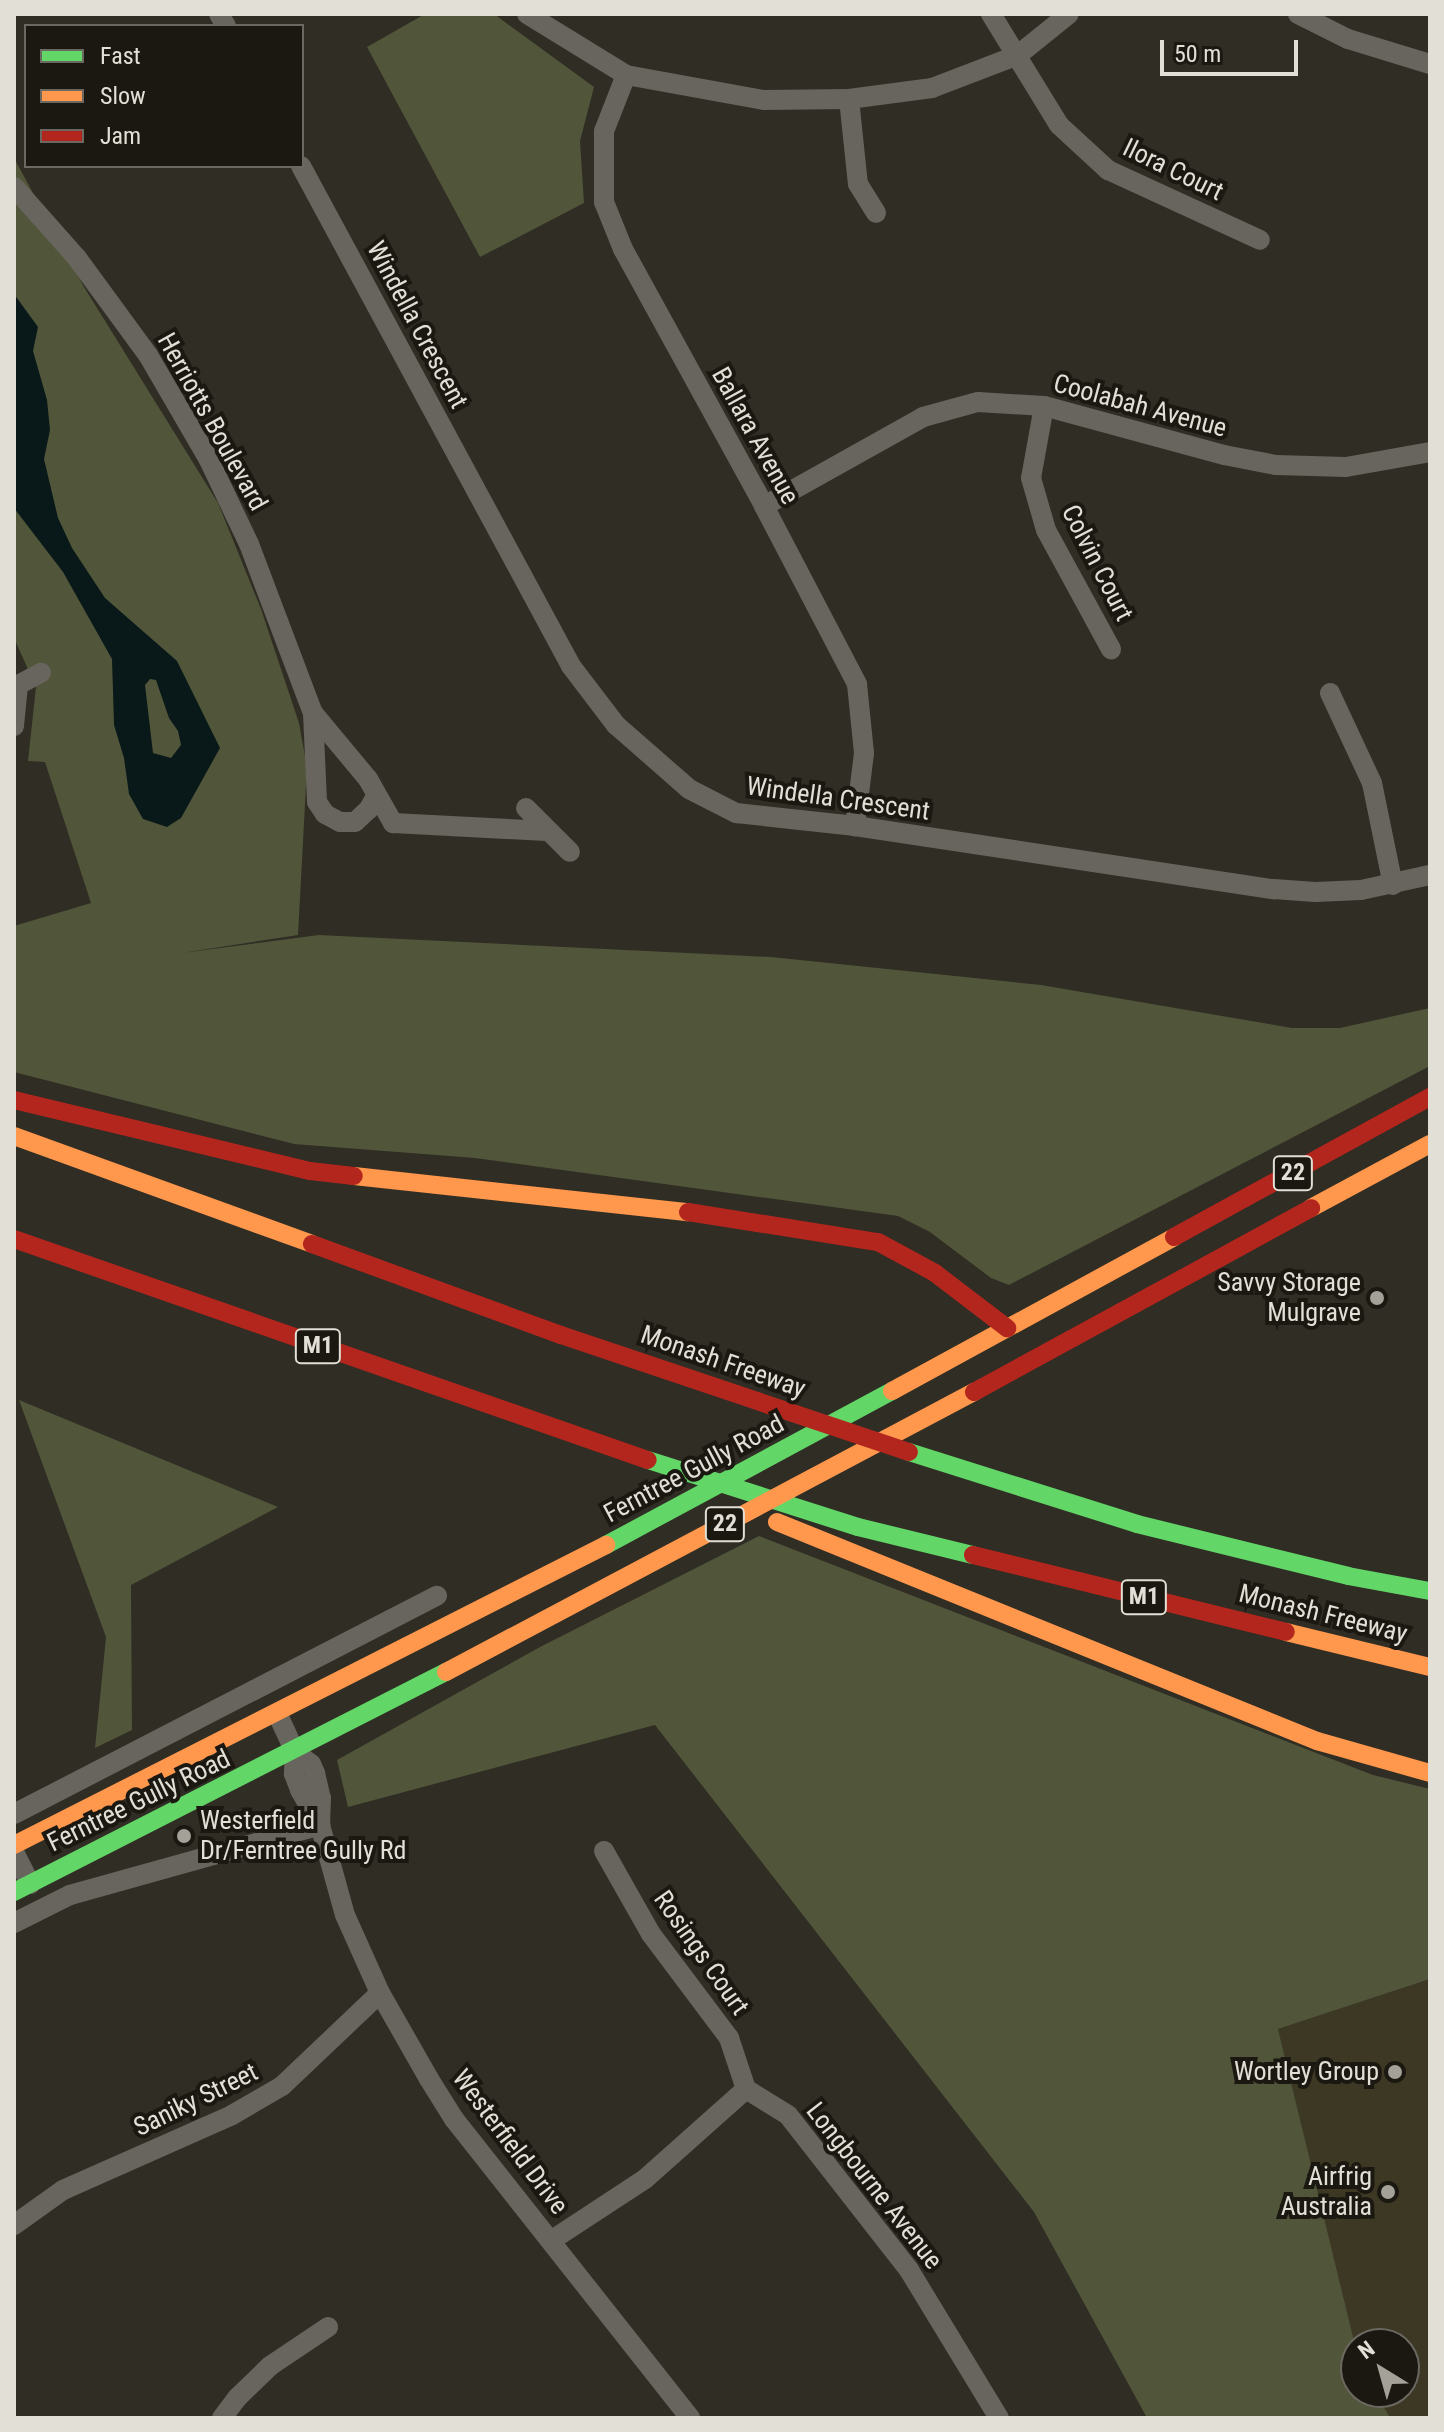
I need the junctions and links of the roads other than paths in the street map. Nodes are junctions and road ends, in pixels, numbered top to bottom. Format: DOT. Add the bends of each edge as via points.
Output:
graph roads {
  1 [pos="527,14"];
  2 [pos="991,14"];
  3 [pos="1069,14"];
  4 [pos="1298,14"];
  5 [pos="1018,55"];
  6 [pos="1430,62"];
  7 [pos="626,75"];
  8 [pos="849,99"];
  9 [pos="302,168"];
  10 [pos="14,187"];
  11 [pos="876,213"];
  12 [pos="1260,240"];
  13 [pos="1044,406"];
  14 [pos="1430,452"];
  15 [pos="764,506"];
  16 [pos="1111,649"];
  17 [pos="41,673"];
  18 [pos="1330,693"];
  19 [pos="313,713"];
  20 [pos="14,726"];
  21 [pos="376,796"];
  22 [pos="526,808"];
  23 [pos="355,822"];
  24 [pos="393,823"];
  25 [pos="855,826"];
  26 [pos="547,831"];
  27 [pos="570,852"];
  28 [pos="1430,875"];
  29 [pos="1393,885"];
  30 [pos="1430,1097"];
  31 [pos="14,1100"];
  32 [pos="14,1136"];
  33 [pos="1430,1144"];
  34 [pos="14,1239"];
  35 [pos="1007,1328"];
  36 [pos="623,1452"];
  37 [pos="1430,1591"];
  38 [pos="437,1596"];
  39 [pos="1430,1667"];
  40 [pos="277,1713"];
  41 [pos="165,1736"];
  42 [pos="209,1748"];
  43 [pos="295,1752"];
  44 [pos="1430,1773"];
  45 [pos="14,1814"];
  46 [pos="320,1825"];
  47 [pos="14,1845"];
  48 [pos="604,1851"];
  49 [pos="14,1852"];
  50 [pos="22,1888"];
  51 [pos="14,1923"];
  52 [pos="380,1993"];
  53 [pos="746,2089"];
  54 [pos="14,2225"];
  55 [pos="552,2240"];
  56 [pos="328,2327"];
  57 [pos="222,2418"];
  58 [pos="690,2418"];
  59 [pos="999,2418"];
  1 -- 7 [label="street"];
  2 -- 5 [label="street, Ilora Court"];
  3 -- 5 [label="street"];
  4 -- 6 [label="street" via="1348,39"];
  5 -- 8 [label="street" via="932,88"];
  5 -- 12 [label="street, Ilora Court" via="1059,125 1108,170"];
  7 -- 8 [label="street" via="764,100"];
  7 -- 15 [label="street, Ballara Avenue" via="604,131 604,202 623,249"];
  8 -- 11 [label="street" via="858,184"];
  9 -- 25 [label="street, Windella Crescent" via="571,666 616,725 689,789 736,813"];
  10 -- 19 [label="street, Herriotts Boulevard" via="77,258 148,355 208,458 265,582"];
  13 -- 14 [label="street, Coolabah Avenue" via="1276,465 1346,467"];
  13 -- 15 [label="street, Coolabah Avenue" via="978,402 923,417"];
  13 -- 16 [label="street, Colvin Court" via="1031,478 1046,530"];
  15 -- 25 [label="street, Ballara Avenue" via="857,684 864,753"];
  17 -- 20 [label="street" via="18,685"];
  18 -- 29 [label="street" via="1372,783"];
  19 -- 21 [label="street, Herriotts Boulevard"];
  19 -- 23 [label="street, Herriotts Boulevard" via="317,802 340,822"];
  21 -- 23 [label="street"];
  21 -- 24 [label="street, Herriotts Boulevard"];
  22 -- 26 [label="street"];
  23 -- 24 [label="street, Herriotts Boulevard"];
  24 -- 26 [label="street, Herriotts Boulevard"];
  25 -- 29 [label="street, Windella Crescent" via="1283,890"];
  26 -- 27 [label="street"];
  28 -- 29 [label="street, Windella Crescent"];
  30 -- 35 [label="main road, Ferntree Gully Road / 22"];
  31 -- 35 [label="main road" via="310,1171 697,1213 878,1242 935,1273"];
  32 -- 37 [label="main road, Monash Freeway" via="561,1335 939,1462 1137,1524"];
  33 -- 43 [label="main road, Ferntree Gully Road / 22"];
  34 -- 36 [label="main road, Monash Freeway / M1"];
  35 -- 40 [label="main road, Ferntree Gully Road / 22" via="648,1524"];
  36 -- 39 [label="main road, Monash Freeway / M1" via="858,1527"];
  36 -- 44 [label="main road" via="830,1546 1340,1749"];
  38 -- 41 [label="street"];
  40 -- 42 [label="main road, Ferntree Gully Road / 22"];
  40 -- 43 [label="street, Westerfield Drive"];
  41 -- 42 [label="street"];
  41 -- 45 [label="street"];
  42 -- 47 [label="main road, Ferntree Gully Road / 22"];
  43 -- 46 [label="street, Westerfield Drive" via="315,1773"];
  43 -- 50 [label="main road, Ferntree Gully Road / 22"];
  46 -- 51 [label="street, Ferntree Gully Road" via="70,1895"];
  46 -- 52 [label="street, Westerfield Drive" via="345,1915"];
  48 -- 53 [label="street, Rosings Court" via="651,1934 729,2038"];
  49 -- 50 [label="street"];
  52 -- 54 [label="street, Saniky Street" via="282,2086 232,2115 63,2190"];
  52 -- 55 [label="street, Westerfield Drive" via="454,2119"];
  53 -- 55 [label="street" via="645,2179"];
  53 -- 59 [label="street, Longbourne Avenue" via="788,2115 909,2270"];
  55 -- 58 [label="street, Westerfield Drive"];
  56 -- 57 [label="street" via="270,2366"];
}
